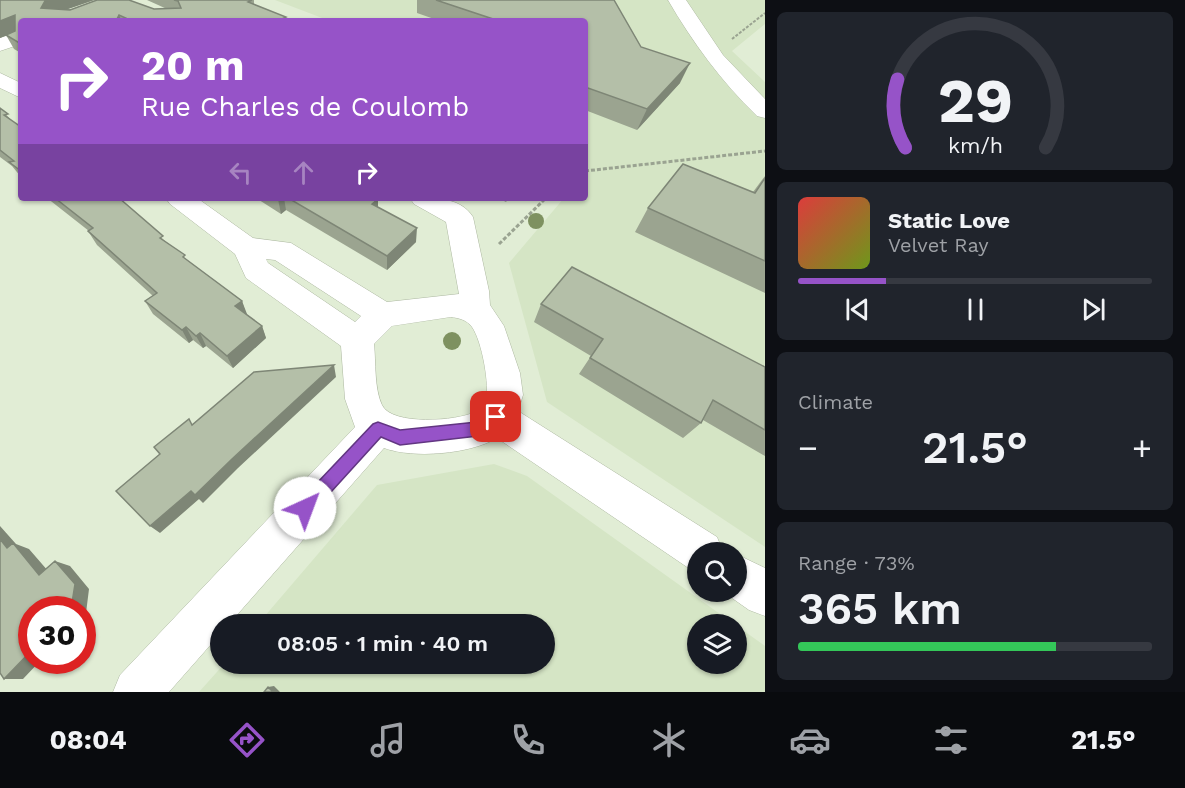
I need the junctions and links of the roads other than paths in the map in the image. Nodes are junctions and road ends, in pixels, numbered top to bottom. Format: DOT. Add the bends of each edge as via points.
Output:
graph roads {
  1 [pos="677,0"];
  2 [pos="18,38"];
  3 [pos="0,45"];
  4 [pos="0,79"];
  5 [pos="18,90"];
  6 [pos="765,111"];
  7 [pos="183,201"];
  8 [pos="429,201"];
  9 [pos="247,248"];
  10 [pos="474,310"];
  11 [pos="383,315"];
  12 [pos="357,340"];
  13 [pos="496,417"];
  14 [pos="378,429"];
  15 [pos="687,542"];
  16 [pos="747,582"];
  17 [pos="765,594"];
  18 [pos="137,692"];
  1 -- 6 [label="street" via="701,43 739,88"];
  2 -- 3 [label="street"];
  4 -- 5 [label="street"];
  7 -- 9 [label="street"];
  8 -- 10 [label="street" via="459,217 474,291"];
  9 -- 11 [label="street" via="281,250"];
  9 -- 12 [label="street" via="256,270"];
  10 -- 11 [label="street" via="451,305"];
  10 -- 13 [label="street" via="487,323 505,380 506,396"];
  11 -- 12 [label="street"];
  12 -- 14 [label="street" via="366,413"];
  13 -- 14 [label="street" via="478,429 400,438"];
  13 -- 15 [label="street"];
  14 -- 18 [label="street"];
  16 -- 17 [label="street"];
}
